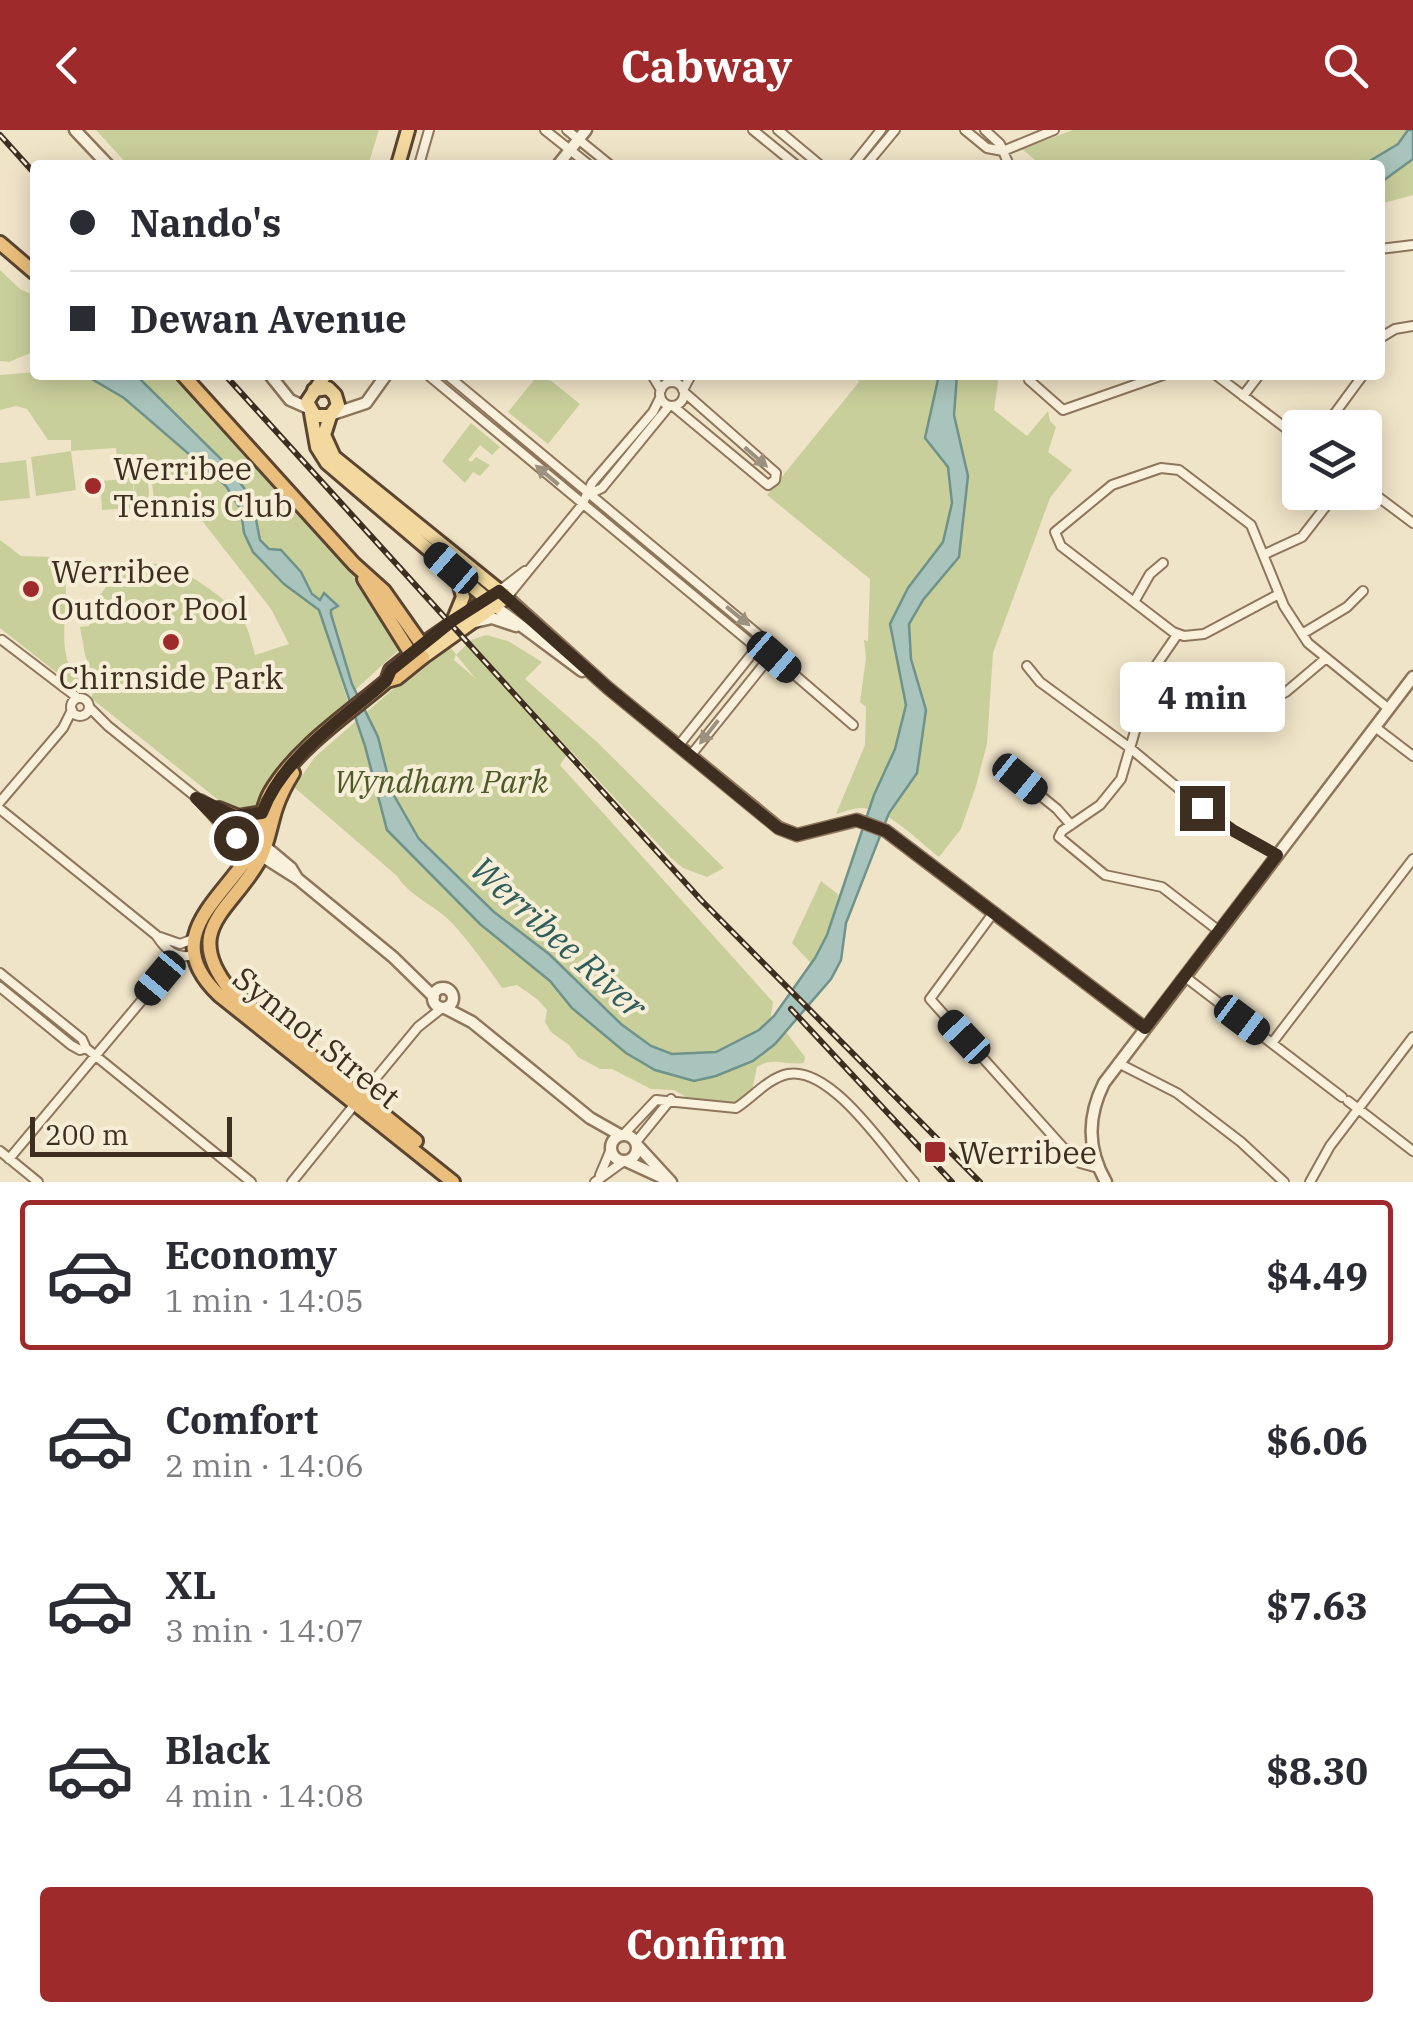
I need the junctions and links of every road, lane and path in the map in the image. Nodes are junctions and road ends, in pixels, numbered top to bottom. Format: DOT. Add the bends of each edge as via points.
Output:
graph roads {
  1 [pos="75,130"];
  2 [pos="408,130"];
  3 [pos="429,130"];
  4 [pos="545,130"];
  5 [pos="567,130"];
  6 [pos="753,130"];
  7 [pos="778,130"];
  8 [pos="881,130"];
  9 [pos="895,130"];
  10 [pos="965,130"];
  11 [pos="985,130"];
  12 [pos="1054,130"];
  13 [pos="583,135"];
  14 [pos="570,150"];
  15 [pos="1003,151"];
  16 [pos="103,160"];
  17 [pos="399,160"];
  18 [pos="420,160"];
  19 [pos="562,160"];
  20 [pos="583,160"];
  21 [pos="606,160"];
  22 [pos="790,160"];
  23 [pos="814,160"];
  24 [pos="857,160"];
  25 [pos="870,160"];
  26 [pos="1007,160"];
  27 [pos="0,243"];
  28 [pos="1413,245"];
  29 [pos="1385,248"];
  30 [pos="30,269"];
  31 [pos="1413,326"];
  32 [pos="1385,333"];
  33 [pos="188,380"];
  34 [pos="274,380"];
  35 [pos="322,380"];
  36 [pos="336,380"];
  37 [pos="380,380"];
  38 [pos="383,380"];
  39 [pos="434,380"];
  40 [pos="453,380"];
  41 [pos="658,380"];
  42 [pos="675,380"];
  43 [pos="688,380"];
  44 [pos="1029,380"];
  45 [pos="1134,380"];
  46 [pos="1150,380"];
  47 [pos="1222,380"];
  48 [pos="1255,380"];
  49 [pos="1359,380"];
  50 [pos="1136,385"];
  51 [pos="665,388"];
  52 [pos="683,391"];
  53 [pos="336,396"];
  54 [pos="1243,396"];
  55 [pos="311,401"];
  56 [pos="671,406"];
  57 [pos="1337,410"];
  58 [pos="331,415"];
  59 [pos="1282,425"];
  60 [pos="366,482"];
  61 [pos="590,494"];
  62 [pos="1382,499"];
  63 [pos="373,502"];
  64 [pos="582,505"];
  65 [pos="1324,510"];
  66 [pos="1413,523"];
  67 [pos="650,545"];
  68 [pos="643,553"];
  69 [pos="1265,554"];
  70 [pos="1164,564"];
  71 [pos="451,568"];
  72 [pos="684,573"];
  73 [pos="676,581"];
  74 [pos="1363,591"];
  75 [pos="1279,594"];
  76 [pos="498,599"];
  77 [pos="1134,602"];
  78 [pos="452,621"];
  79 [pos="474,622"];
  80 [pos="526,630"];
  81 [pos="1302,634"];
  82 [pos="1177,635"];
  83 [pos="2,640"];
  84 [pos="755,650"];
  85 [pos="419,652"];
  86 [pos="768,652"];
  87 [pos="1325,659"];
  88 [pos="1027,666"];
  89 [pos="1155,667"];
  90 [pos="1413,677"];
  91 [pos="608,688"];
  92 [pos="1147,690"];
  93 [pos="1260,705"];
  94 [pos="89,706"];
  95 [pos="76,709"];
  96 [pos="1389,709"];
  97 [pos="853,725"];
  98 [pos="108,726"];
  99 [pos="1374,727"];
  100 [pos="679,746"];
  101 [pos="1130,748"];
  102 [pos="303,753"];
  103 [pos="691,755"];
  104 [pos="1413,756"];
  105 [pos="1020,779"];
  106 [pos="196,798"];
  107 [pos="0,806"];
  108 [pos="218,809"];
  109 [pos="262,813"];
  110 [pos="1070,825"];
  111 [pos="258,847"];
  112 [pos="1277,855"];
  113 [pos="1413,859"];
  114 [pos="994,912"];
  115 [pos="1219,932"];
  116 [pos="156,935"];
  117 [pos="194,938"];
  118 [pos="210,944"];
  119 [pos="175,955"];
  120 [pos="194,955"];
  121 [pos="0,973"];
  122 [pos="1184,976"];
  123 [pos="0,987"];
  124 [pos="439,1000"];
  125 [pos="36,1002"];
  126 [pos="29,1011"];
  127 [pos="472,1022"];
  128 [pos="1145,1028"];
  129 [pos="1413,1037"];
  130 [pos="1272,1043"];
  131 [pos="291,1046"];
  132 [pos="90,1052"];
  133 [pos="1118,1063"];
  134 [pos="358,1100"];
  135 [pos="670,1100"];
  136 [pos="1358,1109"];
  137 [pos="590,1118"];
  138 [pos="622,1135"];
  139 [pos="1058,1140"];
  140 [pos="636,1144"];
  141 [pos="611,1147"];
  142 [pos="0,1151"];
  143 [pos="1413,1151"];
  144 [pos="1093,1152"];
  145 [pos="429,1157"];
  146 [pos="10,1159"];
  147 [pos="625,1161"];
  148 [pos="1098,1168"];
  149 [pos="596,1180"];
  150 [pos="670,1181"];
  151 [pos="38,1182"];
  152 [pos="251,1182"];
  153 [pos="292,1182"];
  154 [pos="453,1182"];
  155 [pos="465,1182"];
  156 [pos="914,1182"];
  157 [pos="1106,1182"];
  158 [pos="1284,1182"];
  159 [pos="1310,1182"];
  1 -- 16 [label="street"];
  2 -- 17 [label="main road"];
  3 -- 18 [label="street"];
  4 -- 14 [label="street"];
  5 -- 13 [label="street"];
  6 -- 22 [label="street"];
  7 -- 23 [label="street"];
  8 -- 24 [label="street"];
  9 -- 25 [label="street"];
  10 -- 15 [label="street" via="986,148"];
  11 -- 15 [label="street"];
  12 -- 15 [label="street"];
  13 -- 14 [label="street"];
  13 -- 21 [label="street"];
  14 -- 19 [label="street"];
  14 -- 20 [label="street"];
  15 -- 26 [label="street"];
  27 -- 30 [label="highway"];
  28 -- 29 [label="street"];
  31 -- 32 [label="street"];
  33 -- 85 [label="highway" via="384,591"];
  34 -- 55 [label="street" via="282,391"];
  35 -- 55 [label="main road"];
  36 -- 53 [label="main road"];
  37 -- 53 [label="street" via="356,400"];
  38 -- 58 [label="street" via="366,403"];
  64 -- 39 [label="street, one-way"];
  40 -- 61 [label="street"];
  41 -- 51 [label="street"];
  42 -- 51 [label="street"];
  43 -- 52 [label="street"];
  44 -- 50 [label="street" via="1062,413"];
  45 -- 50 [label="street"];
  46 -- 50 [label="street"];
  47 -- 54 [label="street"];
  48 -- 54 [label="street"];
  49 -- 57 [label="street"];
  51 -- 52 [label="street"];
  51 -- 56 [label="street"];
  51 -- 61 [label="street"];
  52 -- 56 [label="street" via="680,403"];
  52 -- 56 [label="street, one-way" via="776,473 776,480 768,485"];
  53 -- 55 [label="main road" via="328,388"];
  53 -- 58 [label="main road"];
  54 -- 59 [label="street"];
  55 -- 58 [label="main road" via="320,418"];
  55 -- 63 [label="main road" via="320,454"];
  56 -- 61 [label="street"];
  58 -- 60 [label="main road" via="327,447"];
  60 -- 63 [label="main road"];
  60 -- 76 [label="main road"];
  61 -- 64 [label="street"];
  61 -- 67 [label="street"];
  62 -- 66 [label="street"];
  63 -- 71 [label="main road"];
  64 -- 68 [label="street"];
  64 -- 76 [label="street"];
  65 -- 69 [label="street" via="1302,538"];
  67 -- 68 [label="street"];
  67 -- 72 [label="street"];
  68 -- 73 [label="street"];
  69 -- 75 [label="street"];
  69 -- 77 [label="street" via="1247,520 1172,464 1112,485 1058,526 1055,536"];
  70 -- 77 [label="street"];
  71 -- 76 [label="main road"];
  71 -- 78 [label="main road" via="464,597"];
  72 -- 73 [label="street"];
  72 -- 86 [label="street, one-way" via="761,634"];
  73 -- 84 [label="street"];
  74 -- 81 [label="street"];
  75 -- 81 [label="street"];
  75 -- 82 [label="street" via="1204,634"];
  76 -- 78 [label="main road"];
  76 -- 79 [label="main road"];
  76 -- 80 [label="street"];
  76 -- 91 [label="street"];
  77 -- 82 [label="street"];
  78 -- 85 [label="main road"];
  79 -- 80 [label="street" via="492,618"];
  79 -- 85 [label="main road"];
  80 -- 91 [label="street"];
  81 -- 87 [label="street"];
  82 -- 89 [label="street"];
  83 -- 95 [label="street" via="63,689"];
  84 -- 86 [label="street"];
  84 -- 100 [label="street"];
  85 -- 102 [label="highway" via="397,678"];
  86 -- 97 [label="street"];
  86 -- 103 [label="street, one-way"];
  87 -- 93 [label="street"];
  87 -- 96 [label="street"];
  88 -- 101 [label="street"];
  90 -- 96 [label="street"];
  91 -- 100 [label="street"];
  92 -- 101 [label="street"];
  94 -- 95 [label="street"];
  94 -- 95 [label="street" via="85,699"];
  94 -- 98 [label="street"];
  95 -- 98 [label="street"];
  95 -- 107 [label="street"];
  96 -- 99 [label="street"];
  98 -- 106 [label="street"];
  99 -- 104 [label="street"];
  99 -- 112 [label="street"];
  100 -- 103 [label="street"];
  101 -- 110 [label="street" via="1112,791"];
  101 -- 112 [label="street" via="1234,831"];
  102 -- 109 [label="highway"];
  102 -- 111 [label="highway"];
  103 -- 114 [label="street" via="788,833 863,821"];
  105 -- 110 [label="street"];
  106 -- 108 [label="street"];
  106 -- 111 [label="street"];
  107 -- 116 [label="street"];
  108 -- 109 [label="highway" via="239,817"];
  108 -- 111 [label="street"];
  109 -- 111 [label="highway"];
  110 -- 115 [label="street" via="1059,836 1101,872 1159,885"];
  111 -- 117 [label="highway" via="208,906"];
  111 -- 118 [label="highway" via="216,916"];
  111 -- 124 [label="street"];
  112 -- 115 [label="street"];
  113 -- 130 [label="street"];
  114 -- 128 [label="street"];
  114 -- 139 [label="street" via="931,1002"];
  115 -- 122 [label="street"];
  116 -- 117 [label="street" via="180,944"];
  116 -- 119 [label="street"];
  117 -- 120 [label="highway"];
  118 -- 120 [label="highway"];
  118 -- 131 [label="highway, Synnot Street" via="213,966 230,990"];
  119 -- 120 [label="street, Synnot Street"];
  119 -- 132 [label="street"];
  120 -- 131 [label="highway, Synnot Street" via="208,984"];
  121 -- 125 [label="street"];
  122 -- 128 [label="street"];
  122 -- 130 [label="street"];
  123 -- 126 [label="street"];
  124 -- 127 [label="street"];
  124 -- 127 [label="street" via="448,989"];
  124 -- 134 [label="street"];
  125 -- 126 [label="street"];
  125 -- 132 [label="street"];
  126 -- 132 [label="street"];
  127 -- 137 [label="street"];
  128 -- 133 [label="street"];
  129 -- 136 [label="street"];
  130 -- 136 [label="street"];
  131 -- 134 [label="highway, Synnot Street"];
  132 -- 146 [label="street"];
  132 -- 152 [label="street"];
  133 -- 144 [label="street" via="1096,1101"];
  133 -- 158 [label="street" via="1178,1093"];
  134 -- 145 [label="highway, Synnot Street"];
  134 -- 153 [label="street"];
  135 -- 138 [label="street" via="652,1102"];
  135 -- 140 [label="street"];
  135 -- 156 [label="street" via="736,1108 775,1078 808,1075 831,1088"];
  136 -- 143 [label="street"];
  136 -- 159 [label="street"];
  137 -- 138 [label="street"];
  137 -- 141 [label="street"];
  138 -- 140 [label="street"];
  138 -- 141 [label="street"];
  139 -- 144 [label="street" via="1075,1152"];
  139 -- 148 [label="street" via="1080,1163"];
  140 -- 147 [label="street"];
  140 -- 150 [label="street"];
  141 -- 147 [label="street"];
  141 -- 149 [label="street"];
  142 -- 146 [label="street"];
  144 -- 148 [label="street"];
  145 -- 154 [label="highway, Synnot Street"];
  145 -- 155 [label="highway, Synnot Street"];
  146 -- 151 [label="street"];
  147 -- 149 [label="street"];
  147 -- 150 [label="street"];
  148 -- 157 [label="street"];
}
